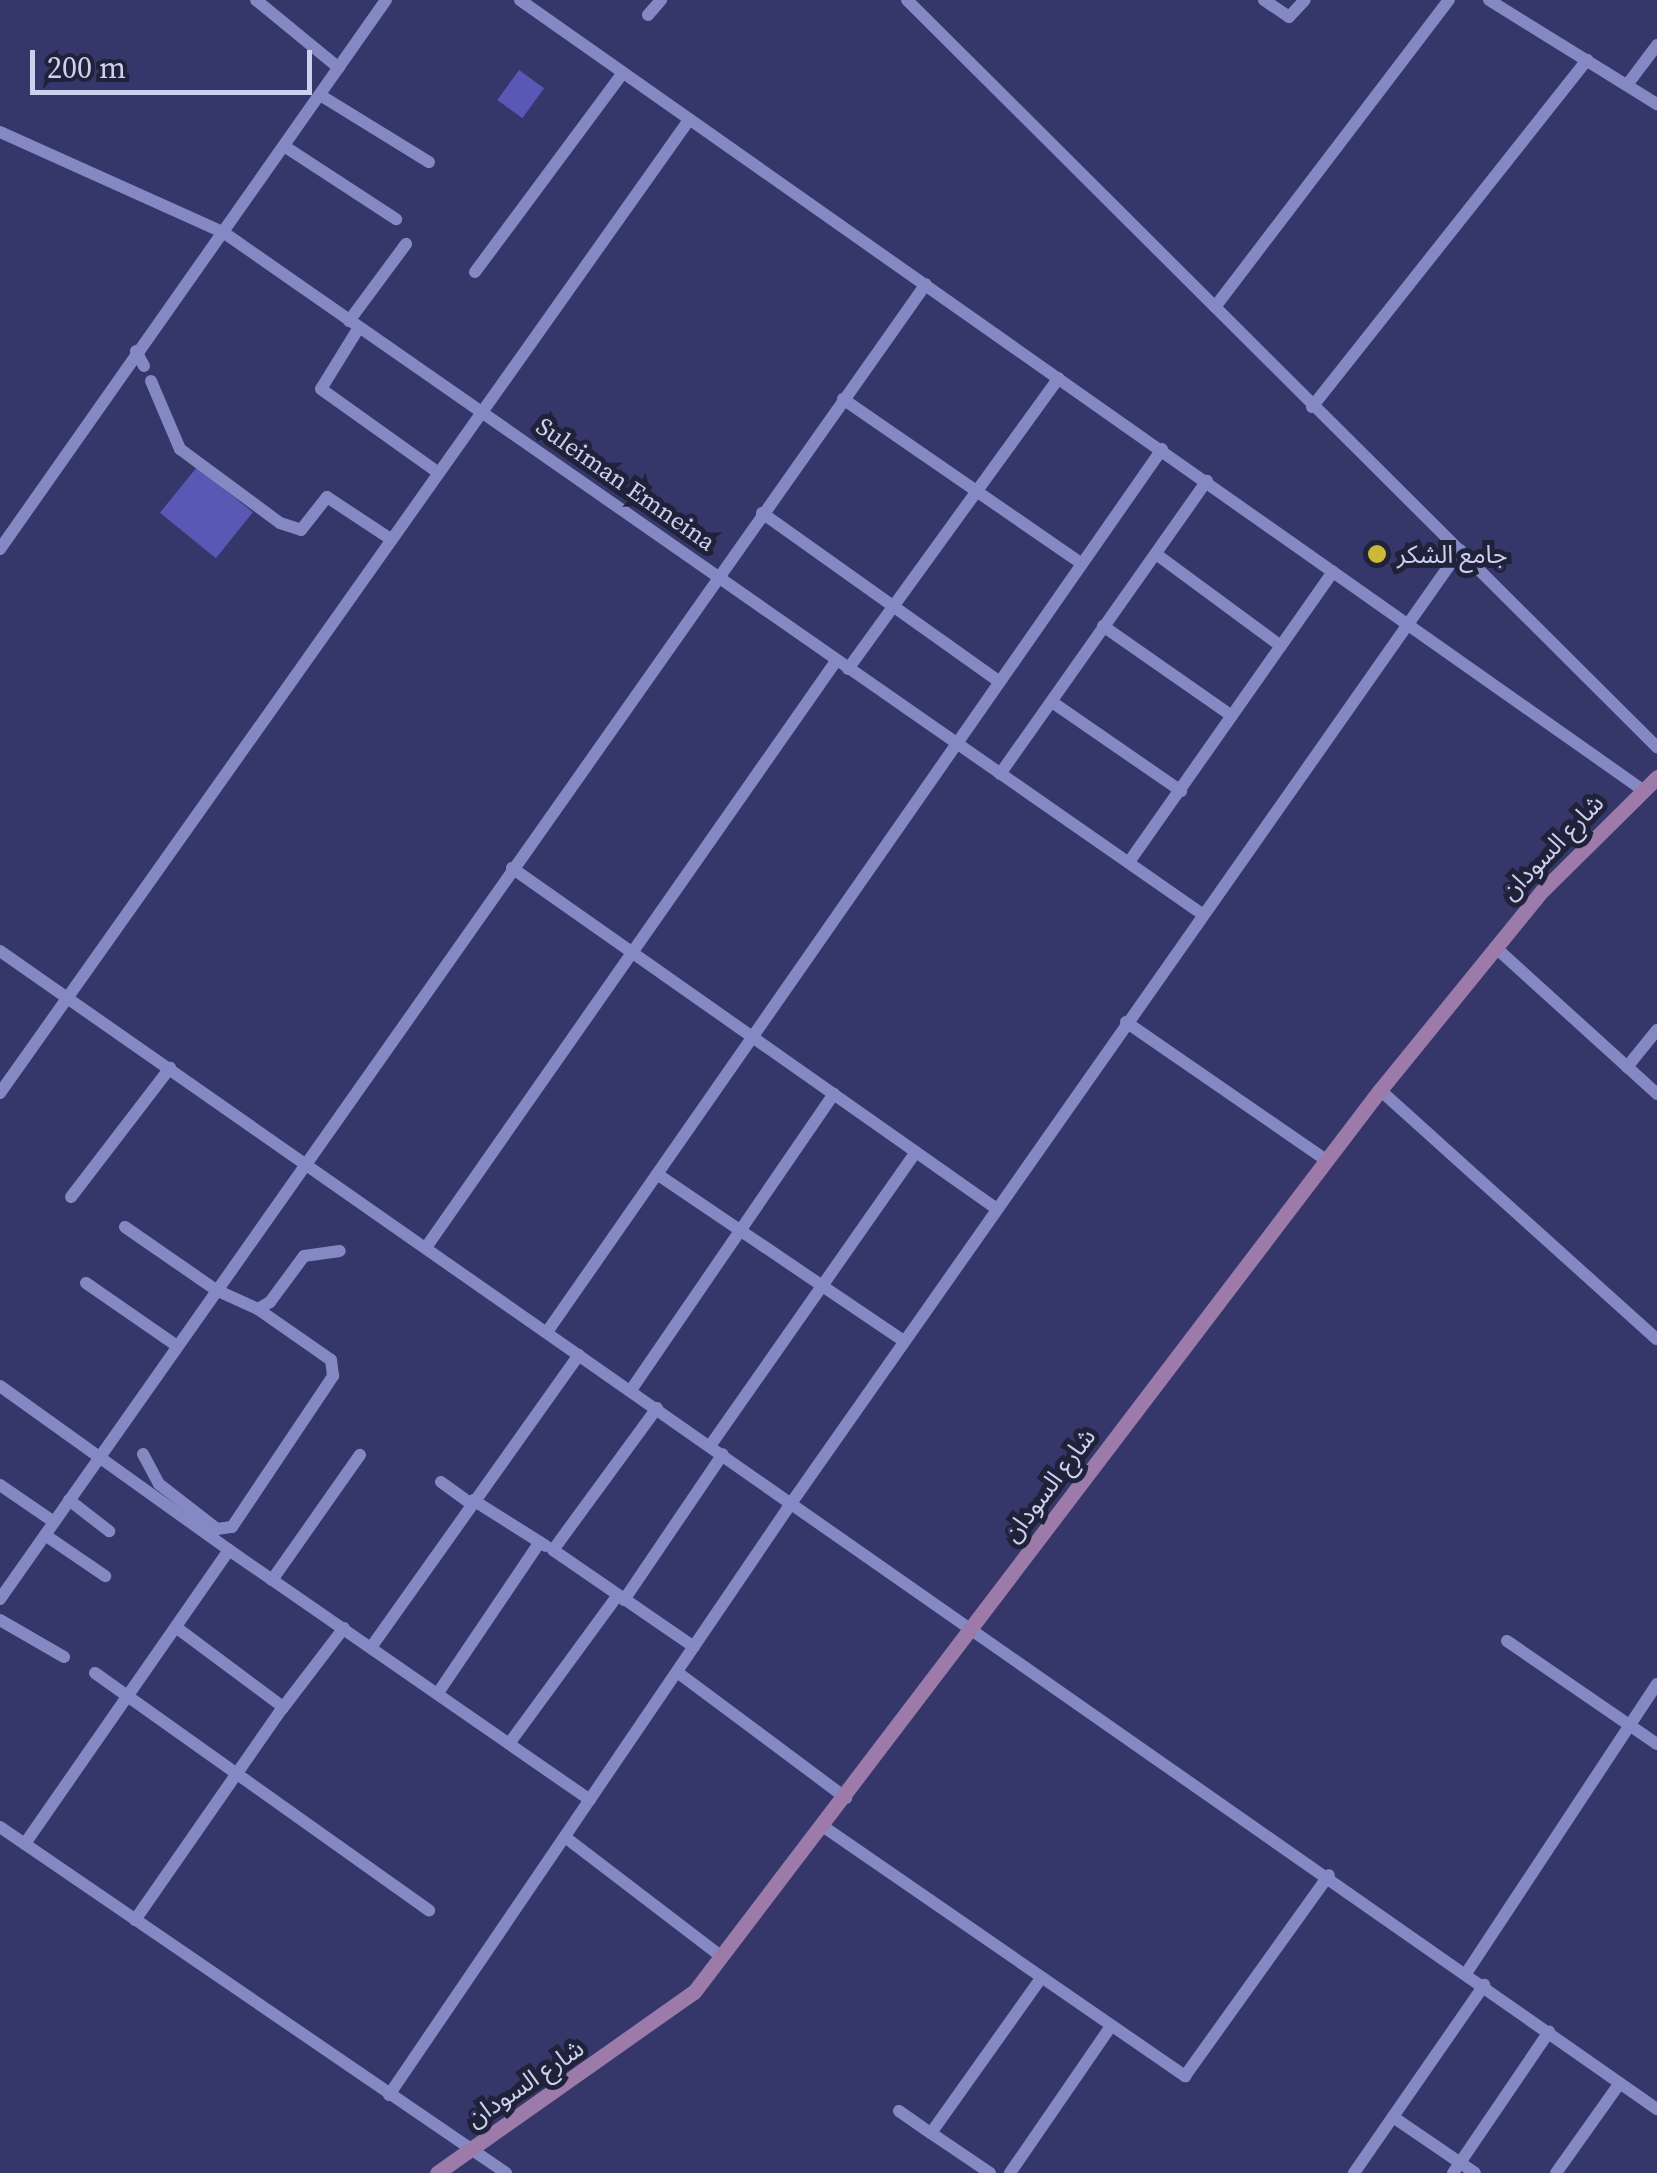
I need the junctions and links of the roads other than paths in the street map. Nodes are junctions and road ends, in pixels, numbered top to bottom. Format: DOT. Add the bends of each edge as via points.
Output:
graph roads {
  1 [pos="256,0"];
  2 [pos="386,0"];
  3 [pos="520,0"];
  4 [pos="661,0"];
  5 [pos="907,0"];
  6 [pos="1264,0"];
  7 [pos="1305,0"];
  8 [pos="1449,0"];
  9 [pos="1490,0"];
  10 [pos="648,14"];
  11 [pos="1657,45"];
  12 [pos="1587,60"];
  13 [pos="339,68"];
  14 [pos="623,73"];
  15 [pos="1627,85"];
  16 [pos="320,95"];
  17 [pos="1657,104"];
  18 [pos="689,120"];
  19 [pos="0,132"];
  20 [pos="284,146"];
  21 [pos="429,162"];
  22 [pos="396,219"];
  23 [pos="222,232"];
  24 [pos="406,244"];
  25 [pos="475,272"];
  26 [pos="926,284"];
  27 [pos="1215,307"];
  28 [pos="354,325"];
  29 [pos="136,351"];
  30 [pos="144,366"];
  31 [pos="1059,378"];
  32 [pos="151,381"];
  33 [pos="843,399"];
  34 [pos="1312,407"];
  35 [pos="480,408"];
  36 [pos="1162,449"];
  37 [pos="436,470"];
  38 [pos="1207,481"];
  39 [pos="974,488"];
  40 [pos="762,513"];
  41 [pos="389,538"];
  42 [pos="0,549"];
  43 [pos="1460,550"];
  44 [pos="1156,554"];
  45 [pos="1082,564"];
  46 [pos="1333,572"];
  47 [pos="718,576"];
  48 [pos="892,605"];
  49 [pos="1406,620"];
  50 [pos="1103,626"];
  51 [pos="1282,646"];
  52 [pos="836,661"];
  53 [pos="848,669"];
  54 [pos="998,681"];
  55 [pos="1052,702"];
  56 [pos="1232,716"];
  57 [pos="956,742"];
  58 [pos="1657,747"];
  59 [pos="1000,774"];
  60 [pos="1657,777"];
  61 [pos="1643,790"];
  62 [pos="1181,791"];
  63 [pos="1129,862"];
  64 [pos="512,868"];
  65 [pos="1202,914"];
  66 [pos="1494,947"];
  67 [pos="0,950"];
  68 [pos="635,953"];
  69 [pos="68,996"];
  70 [pos="1126,1022"];
  71 [pos="1657,1030"];
  72 [pos="752,1035"];
  73 [pos="170,1068"];
  74 [pos="1627,1068"];
  75 [pos="1380,1090"];
  76 [pos="0,1093"];
  77 [pos="834,1094"];
  78 [pos="1657,1094"];
  79 [pos="916,1152"];
  80 [pos="1326,1160"];
  81 [pos="306,1162"];
  82 [pos="658,1174"];
  83 [pos="71,1198"];
  84 [pos="996,1209"];
  85 [pos="125,1227"];
  86 [pos="739,1227"];
  87 [pos="427,1246"];
  88 [pos="340,1251"];
  89 [pos="86,1282"];
  90 [pos="823,1284"];
  91 [pos="216,1290"];
  92 [pos="258,1308"];
  93 [pos="547,1332"];
  94 [pos="1657,1339"];
  95 [pos="904,1341"];
  96 [pos="176,1346"];
  97 [pos="579,1355"];
  98 [pos="0,1386"];
  99 [pos="631,1390"];
  100 [pos="657,1408"];
  101 [pos="710,1446"];
  102 [pos="143,1454"];
  103 [pos="723,1454"];
  104 [pos="360,1455"];
  105 [pos="100,1456"];
  106 [pos="440,1482"];
  107 [pos="0,1486"];
  108 [pos="70,1500"];
  109 [pos="472,1501"];
  110 [pos="792,1502"];
  111 [pos="54,1522"];
  112 [pos="109,1532"];
  113 [pos="45,1535"];
  114 [pos="540,1542"];
  115 [pos="229,1550"];
  116 [pos="553,1550"];
  117 [pos="106,1576"];
  118 [pos="272,1580"];
  119 [pos="621,1597"];
  120 [pos="0,1599"];
  121 [pos="0,1620"];
  122 [pos="177,1628"];
  123 [pos="344,1628"];
  124 [pos="972,1630"];
  125 [pos="1507,1641"];
  126 [pos="372,1646"];
  127 [pos="694,1647"];
  128 [pos="64,1657"];
  129 [pos="677,1672"];
  130 [pos="95,1674"];
  131 [pos="1657,1684"];
  132 [pos="438,1693"];
  133 [pos="128,1697"];
  134 [pos="282,1710"];
  135 [pos="1629,1726"];
  136 [pos="511,1741"];
  137 [pos="1657,1744"];
  138 [pos="236,1776"];
  139 [pos="846,1798"];
  140 [pos="590,1800"];
  141 [pos="0,1827"];
  142 [pos="824,1828"];
  143 [pos="564,1837"];
  144 [pos="24,1844"];
  145 [pos="1329,1874"];
  146 [pos="430,1910"];
  147 [pos="135,1920"];
  148 [pos="722,1957"];
  149 [pos="1467,1972"];
  150 [pos="1041,1978"];
  151 [pos="1484,1985"];
  152 [pos="1111,2026"];
  153 [pos="1548,2032"];
  154 [pos="1620,2083"];
  155 [pos="389,2095"];
  156 [pos="1657,2109"];
  157 [pos="899,2111"];
  158 [pos="1393,2117"];
  159 [pos="932,2133"];
  160 [pos="472,2149"];
  161 [pos="1456,2168"];
  162 [pos="437,2173"];
  163 [pos="506,2173"];
  164 [pos="990,2173"];
  165 [pos="1010,2173"];
  166 [pos="1354,2173"];
  167 [pos="1475,2173"];
  168 [pos="1556,2173"];
  1 -- 13 [label="street"];
  2 -- 13 [label="street"];
  3 -- 14 [label="street"];
  4 -- 10 [label="street"];
  5 -- 27 [label="street"];
  6 -- 7 [label="street" via="1290,18"];
  8 -- 27 [label="street"];
  9 -- 12 [label="street"];
  11 -- 15 [label="street"];
  12 -- 15 [label="street"];
  12 -- 34 [label="street"];
  13 -- 16 [label="street"];
  14 -- 18 [label="street"];
  14 -- 25 [label="street"];
  15 -- 17 [label="street"];
  16 -- 20 [label="street"];
  16 -- 21 [label="street"];
  18 -- 26 [label="street"];
  18 -- 35 [label="street"];
  19 -- 23 [label="street, Suleiman Emneina"];
  20 -- 22 [label="street"];
  20 -- 23 [label="street"];
  23 -- 28 [label="street, Suleiman Emneina"];
  23 -- 29 [label="street"];
  24 -- 28 [label="street"];
  26 -- 31 [label="street"];
  26 -- 33 [label="street"];
  27 -- 34 [label="street"];
  28 -- 35 [label="street, Suleiman Emneina"];
  28 -- 37 [label="street" via="321,389"];
  29 -- 30 [label="street"];
  29 -- 42 [label="street"];
  31 -- 36 [label="street"];
  31 -- 39 [label="street"];
  32 -- 41 [label="street" via="180,448 280,524 301,530 327,497"];
  33 -- 39 [label="street"];
  33 -- 40 [label="street"];
  34 -- 43 [label="street"];
  35 -- 37 [label="street"];
  35 -- 47 [label="street, Suleiman Emneina"];
  36 -- 38 [label="street"];
  36 -- 45 [label="street"];
  37 -- 41 [label="street"];
  38 -- 44 [label="street"];
  38 -- 46 [label="street"];
  39 -- 45 [label="street"];
  39 -- 48 [label="street"];
  40 -- 47 [label="street"];
  40 -- 48 [label="street"];
  41 -- 69 [label="street"];
  43 -- 49 [label="street"];
  43 -- 58 [label="street"];
  44 -- 50 [label="street"];
  44 -- 51 [label="street"];
  45 -- 54 [label="street"];
  46 -- 49 [label="street"];
  46 -- 51 [label="street"];
  47 -- 52 [label="street, Suleiman Emneina"];
  47 -- 64 [label="street"];
  48 -- 53 [label="street"];
  48 -- 54 [label="street"];
  49 -- 61 [label="street"];
  49 -- 65 [label="street"];
  50 -- 55 [label="street"];
  50 -- 56 [label="street"];
  51 -- 56 [label="street"];
  52 -- 53 [label="street, Suleiman Emneina"];
  52 -- 68 [label="street"];
  53 -- 57 [label="street, Suleiman Emneina"];
  54 -- 57 [label="street"];
  55 -- 59 [label="street"];
  55 -- 62 [label="street"];
  56 -- 62 [label="street"];
  57 -- 59 [label="street, Suleiman Emneina"];
  57 -- 72 [label="street"];
  59 -- 63 [label="street, Suleiman Emneina"];
  60 -- 61 [label="main road, شارع السودان"];
  61 -- 66 [label="main road, شارع السودان"];
  62 -- 63 [label="street"];
  63 -- 65 [label="street, Suleiman Emneina"];
  64 -- 68 [label="street"];
  64 -- 81 [label="street"];
  65 -- 70 [label="street"];
  66 -- 74 [label="street"];
  66 -- 75 [label="main road, شارع السودان"];
  67 -- 69 [label="street"];
  68 -- 72 [label="street"];
  68 -- 87 [label="street"];
  69 -- 73 [label="street"];
  69 -- 76 [label="street"];
  70 -- 80 [label="street"];
  70 -- 84 [label="street"];
  71 -- 74 [label="street"];
  72 -- 77 [label="street"];
  72 -- 82 [label="street"];
  73 -- 81 [label="street"];
  73 -- 83 [label="street"];
  74 -- 78 [label="street"];
  75 -- 80 [label="main road, شارع السودان"];
  75 -- 94 [label="street"];
  77 -- 79 [label="street"];
  77 -- 86 [label="street"];
  79 -- 84 [label="street"];
  79 -- 90 [label="street"];
  80 -- 124 [label="main road, شارع السودان"];
  81 -- 87 [label="street"];
  81 -- 91 [label="street"];
  82 -- 86 [label="street"];
  82 -- 93 [label="street"];
  84 -- 95 [label="street"];
  85 -- 91 [label="street"];
  86 -- 90 [label="street"];
  86 -- 99 [label="street"];
  87 -- 93 [label="street"];
  88 -- 92 [label="street" via="304,1256 270,1302"];
  89 -- 96 [label="street"];
  90 -- 95 [label="street"];
  90 -- 101 [label="street"];
  91 -- 92 [label="street"];
  91 -- 96 [label="street"];
  92 -- 102 [label="street" via="331,1360 333,1376 232,1527 218,1528 159,1484"];
  93 -- 97 [label="street"];
  95 -- 110 [label="street"];
  96 -- 105 [label="street"];
  97 -- 99 [label="street"];
  97 -- 109 [label="street"];
  98 -- 105 [label="street"];
  99 -- 100 [label="street"];
  100 -- 101 [label="street"];
  100 -- 116 [label="street"];
  101 -- 103 [label="street"];
  103 -- 110 [label="street"];
  103 -- 119 [label="street"];
  104 -- 118 [label="street"];
  105 -- 108 [label="street"];
  105 -- 115 [label="street"];
  106 -- 109 [label="street"];
  107 -- 111 [label="street"];
  108 -- 111 [label="street"];
  108 -- 112 [label="street"];
  109 -- 114 [label="street"];
  109 -- 126 [label="street"];
  110 -- 124 [label="street"];
  110 -- 127 [label="street"];
  111 -- 113 [label="street"];
  113 -- 117 [label="street"];
  113 -- 120 [label="street"];
  114 -- 116 [label="street"];
  114 -- 132 [label="street"];
  115 -- 118 [label="street"];
  115 -- 122 [label="street"];
  116 -- 119 [label="street"];
  118 -- 123 [label="street"];
  119 -- 127 [label="street"];
  119 -- 136 [label="street"];
  121 -- 128 [label="street"];
  122 -- 133 [label="street"];
  122 -- 134 [label="street" via="279,1698"];
  123 -- 126 [label="street"];
  123 -- 134 [label="street"];
  124 -- 139 [label="main road, شارع السودان"];
  124 -- 145 [label="street"];
  125 -- 135 [label="street"];
  126 -- 132 [label="street"];
  127 -- 129 [label="street"];
  129 -- 139 [label="street"];
  129 -- 140 [label="street"];
  130 -- 133 [label="street"];
  131 -- 135 [label="street"];
  132 -- 136 [label="street"];
  133 -- 138 [label="street"];
  133 -- 144 [label="street"];
  134 -- 138 [label="street"];
  135 -- 137 [label="street"];
  135 -- 149 [label="street"];
  136 -- 140 [label="street"];
  138 -- 146 [label="street"];
  138 -- 147 [label="street"];
  139 -- 142 [label="main road, شارع السودان"];
  140 -- 143 [label="street"];
  141 -- 144 [label="street"];
  142 -- 148 [label="main road, شارع السودان"];
  142 -- 150 [label="street"];
  143 -- 148 [label="street"];
  143 -- 155 [label="street"];
  144 -- 147 [label="street"];
  145 -- 149 [label="street"];
  145 -- 152 [label="street" via="1188,2075"];
  147 -- 155 [label="street"];
  148 -- 160 [label="main road, شارع السودان" via="682,2004 646,2032"];
  149 -- 151 [label="street"];
  150 -- 152 [label="street"];
  150 -- 159 [label="street"];
  151 -- 153 [label="street"];
  151 -- 158 [label="street"];
  152 -- 165 [label="street"];
  153 -- 154 [label="street"];
  153 -- 161 [label="street"];
  154 -- 156 [label="street"];
  154 -- 168 [label="street"];
  155 -- 160 [label="street"];
  157 -- 159 [label="street"];
  158 -- 161 [label="street"];
  158 -- 166 [label="street"];
  159 -- 164 [label="street"];
  160 -- 162 [label="main road, شارع السودان"];
  160 -- 163 [label="street"];
  161 -- 167 [label="street"];
}
